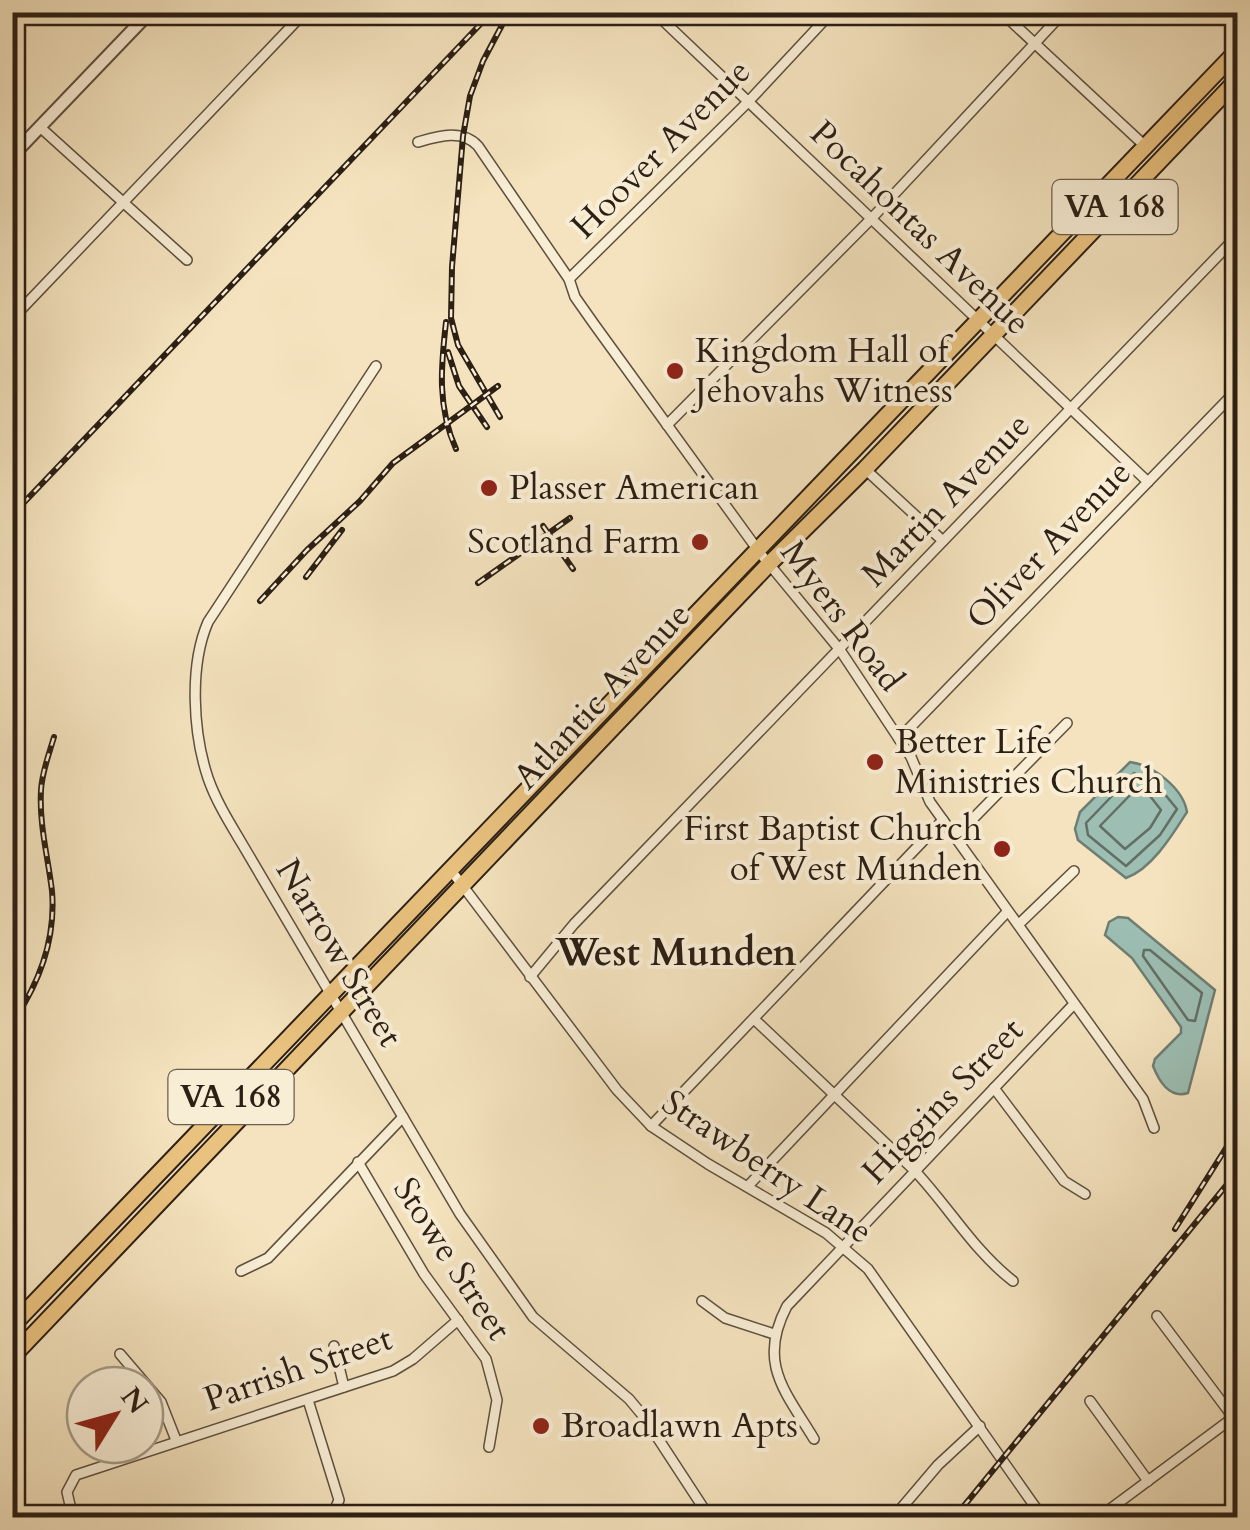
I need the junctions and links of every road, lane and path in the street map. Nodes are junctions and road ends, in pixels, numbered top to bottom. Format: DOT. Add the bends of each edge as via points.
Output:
graph roads {
  1 [pos="150,12"];
  2 [pos="304,12"];
  3 [pos="654,12"];
  4 [pos="832,12"];
  5 [pos="1002,12"];
  6 [pos="1064,12"];
  7 [pos="1034,44"];
  8 [pos="1238,50"];
  9 [pos="1238,79"];
  10 [pos="748,102"];
  11 [pos="42,128"];
  12 [pos="418,142"];
  13 [pos="1145,146"];
  14 [pos="12,156"];
  15 [pos="124,203"];
  16 [pos="872,218"];
  17 [pos="1238,235"];
  18 [pos="187,260"];
  19 [pos="569,280"];
  20 [pos="12,319"];
  21 [pos="977,321"];
  22 [pos="992,336"];
  23 [pos="376,366"];
  24 [pos="1238,389"];
  25 [pos="1072,410"];
  26 [pos="668,425"];
  27 [pos="865,469"];
  28 [pos="1148,482"];
  29 [pos="942,542"];
  30 [pos="757,550"];
  31 [pos="769,564"];
  32 [pos="840,650"];
  33 [pos="1068,723"];
  34 [pos="899,740"];
  35 [pos="943,820"];
  36 [pos="956,836"];
  37 [pos="450,869"];
  38 [pos="1074,871"];
  39 [pos="463,886"];
  40 [pos="1008,910"];
  41 [pos="1019,924"];
  42 [pos="530,977"];
  43 [pos="331,993"];
  44 [pos="1074,1004"];
  45 [pos="342,1011"];
  46 [pos="754,1019"];
  47 [pos="994,1088"];
  48 [pos="836,1093"];
  49 [pos="403,1117"];
  50 [pos="652,1126"];
  51 [pos="1154,1128"];
  52 [pos="358,1162"];
  53 [pos="914,1170"];
  54 [pos="748,1186"];
  55 [pos="1084,1194"];
  56 [pos="1230,1228"];
  57 [pos="1238,1238"];
  58 [pos="844,1246"];
  59 [pos="242,1271"];
  60 [pos="1013,1281"];
  61 [pos="702,1301"];
  62 [pos="1157,1316"];
  63 [pos="458,1320"];
  64 [pos="12,1326"];
  65 [pos="774,1334"];
  66 [pos="334,1346"];
  67 [pos="120,1354"];
  68 [pos="12,1356"];
  69 [pos="344,1388"];
  70 [pos="308,1400"];
  71 [pos="1090,1402"];
  72 [pos="1235,1416"];
  73 [pos="980,1426"];
  74 [pos="814,1439"];
  75 [pos="176,1440"];
  76 [pos="489,1447"];
  77 [pos="1148,1481"];
  78 [pos="1103,1516"];
  79 [pos="73,1518"];
  80 [pos="321,1518"];
  81 [pos="710,1518"];
  82 [pos="893,1518"];
  83 [pos="1043,1518"];
  1 -- 11 [label="street"];
  2 -- 15 [label="street"];
  3 -- 10 [label="street, Pocahontas Avenue"];
  4 -- 10 [label="street, Hoover Avenue"];
  5 -- 7 [label="street"];
  6 -- 7 [label="street"];
  7 -- 13 [label="street"];
  7 -- 16 [label="street"];
  8 -- 13 [label="main road, Atlantic Avenue / VA 168"];
  9 -- 22 [label="main road, Atlantic Avenue / VA 168"];
  10 -- 16 [label="street, Pocahontas Avenue"];
  10 -- 19 [label="street, Hoover Avenue"];
  11 -- 14 [label="street"];
  11 -- 15 [label="street"];
  12 -- 19 [label="street, Myers Road" via="472,139"];
  13 -- 21 [label="main road, Atlantic Avenue / VA 168"];
  15 -- 18 [label="street"];
  15 -- 20 [label="street"];
  16 -- 21 [label="street, Pocahontas Avenue"];
  16 -- 26 [label="street"];
  17 -- 25 [label="street, Martin Avenue"];
  19 -- 26 [label="street, Myers Road"];
  21 -- 22 [label="street, Pocahontas Avenue"];
  21 -- 30 [label="main road, Atlantic Avenue / VA 168"];
  22 -- 25 [label="street, Pocahontas Avenue"];
  22 -- 27 [label="main road, Atlantic Avenue / VA 168"];
  23 -- 43 [label="street, Narrow Street" via="208,622 195,682 202,753 214,792"];
  24 -- 28 [label="street, Oliver Avenue"];
  25 -- 28 [label="street, Pocahontas Avenue"];
  25 -- 29 [label="street, Martin Avenue"];
  26 -- 30 [label="street, Myers Road"];
  27 -- 29 [label="street"];
  27 -- 31 [label="main road, Atlantic Avenue / VA 168"];
  28 -- 34 [label="street, Oliver Avenue"];
  29 -- 32 [label="street, Martin Avenue"];
  30 -- 31 [label="street, Myers Road"];
  30 -- 37 [label="main road, Atlantic Avenue / VA 168"];
  31 -- 32 [label="street, Myers Road"];
  31 -- 39 [label="main road, Atlantic Avenue / VA 168"];
  32 -- 34 [label="street, Myers Road"];
  32 -- 42 [label="street, Martin Avenue"];
  33 -- 36 [label="street"];
  34 -- 35 [label="street, Myers Road"];
  35 -- 36 [label="street, Myers Road"];
  35 -- 46 [label="street"];
  36 -- 40 [label="street, Myers Road"];
  37 -- 39 [label="street, Strawberry Lane"];
  37 -- 43 [label="main road, Atlantic Avenue / VA 168"];
  38 -- 41 [label="street"];
  39 -- 42 [label="street, Strawberry Lane"];
  39 -- 45 [label="main road, Atlantic Avenue / VA 168"];
  40 -- 41 [label="street, Myers Road"];
  40 -- 48 [label="street"];
  41 -- 44 [label="street, Myers Road"];
  42 -- 50 [label="street, Strawberry Lane" via="616,1090"];
  43 -- 45 [label="street, Narrow Street"];
  43 -- 64 [label="main road, Atlantic Avenue / VA 168"];
  44 -- 47 [label="street, Higgins Street"];
  44 -- 51 [label="street, Myers Road" via="1143,1098"];
  45 -- 49 [label="street, Narrow Street"];
  45 -- 68 [label="main road, Atlantic Avenue / VA 168"];
  46 -- 48 [label="street"];
  46 -- 50 [label="street"];
  47 -- 53 [label="street, Higgins Street"];
  47 -- 55 [label="street" via="1064,1181"];
  48 -- 53 [label="street"];
  48 -- 54 [label="street"];
  49 -- 52 [label="street"];
  49 -- 81 [label="street, Narrow Street" via="507,1284 556,1339 630,1399"];
  50 -- 54 [label="street, Strawberry Lane"];
  52 -- 59 [label="street" via="268,1258"];
  52 -- 63 [label="street, Stowe Street"];
  53 -- 58 [label="street, Higgins Street"];
  53 -- 60 [label="street" via="986,1260"];
  54 -- 58 [label="street, Strawberry Lane"];
  56 -- 57 [label="street"];
  58 -- 65 [label="street, Higgins Street" via="787,1306"];
  58 -- 73 [label="street, Strawberry Lane" via="886,1292"];
  61 -- 65 [label="street" via="725,1318"];
  62 -- 72 [label="street"];
  63 -- 69 [label="street, Parrish Street" via="414,1359"];
  63 -- 76 [label="street, Stowe Street" via="494,1380"];
  65 -- 74 [label="street" via="778,1376"];
  66 -- 69 [label="street"];
  67 -- 75 [label="street" via="160,1402"];
  69 -- 70 [label="street, Parrish Street"];
  70 -- 75 [label="street, Parrish Street"];
  70 -- 80 [label="street" via="339,1500"];
  71 -- 77 [label="street"];
  72 -- 77 [label="street"];
  73 -- 82 [label="street"];
  73 -- 83 [label="street, Strawberry Lane"];
  75 -- 79 [label="street, Parrish Street" via="76,1476 67,1492"];
  77 -- 78 [label="street"];
}
